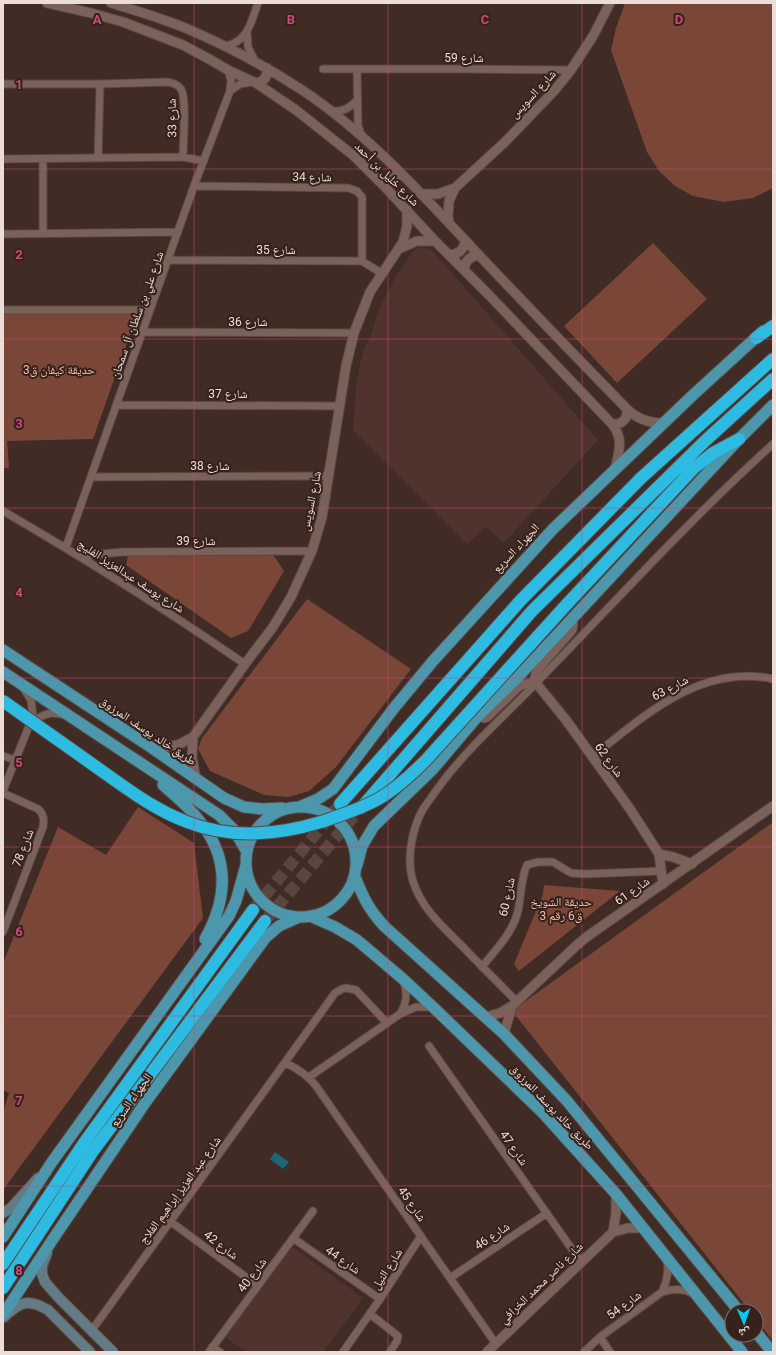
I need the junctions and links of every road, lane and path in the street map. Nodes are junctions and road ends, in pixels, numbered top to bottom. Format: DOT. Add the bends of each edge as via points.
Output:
graph roads {
  1 [pos="47,3"];
  2 [pos="111,3"];
  3 [pos="258,3"];
  4 [pos="610,3"];
  5 [pos="247,31"];
  6 [pos="222,45"];
  7 [pos="209,59"];
  8 [pos="255,62"];
  9 [pos="268,68"];
  10 [pos="322,69"];
  11 [pos="228,70"];
  12 [pos="357,70"];
  13 [pos="571,70"];
  14 [pos="254,82"];
  15 [pos="3,84"];
  16 [pos="100,84"];
  17 [pos="230,91"];
  18 [pos="357,100"];
  19 [pos="330,110"];
  20 [pos="362,137"];
  21 [pos="98,158"];
  22 [pos="183,158"];
  23 [pos="3,159"];
  24 [pos="43,159"];
  25 [pos="204,161"];
  26 [pos="402,175"];
  27 [pos="194,186"];
  28 [pos="386,188"];
  29 [pos="456,188"];
  30 [pos="421,194"];
  31 [pos="407,210"];
  32 [pos="449,223"];
  33 [pos="178,232"];
  34 [pos="43,233"];
  35 [pos="3,234"];
  36 [pos="465,240"];
  37 [pos="435,241"];
  38 [pos="399,249"];
  39 [pos="450,255"];
  40 [pos="479,255"];
  41 [pos="168,260"];
  42 [pos="362,261"];
  43 [pos="464,270"];
  44 [pos="381,273"];
  45 [pos="3,310"];
  46 [pos="150,310"];
  47 [pos="773,323"];
  48 [pos="773,326"];
  49 [pos="142,332"];
  50 [pos="354,333"];
  51 [pos="756,338"];
  52 [pos="773,359"];
  53 [pos="773,379"];
  54 [pos="116,405"];
  55 [pos="773,405"];
  56 [pos="339,406"];
  57 [pos="627,409"];
  58 [pos="768,412"];
  59 [pos="663,423"];
  60 [pos="612,424"];
  61 [pos="739,438"];
  62 [pos="773,444"];
  63 [pos="615,469"];
  64 [pos="329,476"];
  65 [pos="91,477"];
  66 [pos="3,511"];
  67 [pos="66,547"];
  68 [pos="312,551"];
  69 [pos="81,556"];
  70 [pos="571,619"];
  71 [pos="3,650"];
  72 [pos="245,664"];
  73 [pos="3,672"];
  74 [pos="773,679"];
  75 [pos="15,680"];
  76 [pos="536,683"];
  77 [pos="3,701"];
  78 [pos="478,716"];
  79 [pos="74,718"];
  80 [pos="31,723"];
  81 [pos="194,737"];
  82 [pos="149,746"];
  83 [pos="3,756"];
  84 [pos="592,757"];
  85 [pos="15,760"];
  86 [pos="136,760"];
  87 [pos="196,779"];
  88 [pos="3,792"];
  89 [pos="340,804"];
  90 [pos="299,806"];
  91 [pos="773,806"];
  92 [pos="286,808"];
  93 [pos="354,816"];
  94 [pos="247,852"];
  95 [pos="659,854"];
  96 [pos="692,864"];
  97 [pos="246,865"];
  98 [pos="357,865"];
  99 [pos="662,871"];
  100 [pos="355,877"];
  101 [pos="663,884"];
  102 [pos="253,910"];
  103 [pos="305,917"];
  104 [pos="265,921"];
  105 [pos="3,932"];
  106 [pos="482,967"];
  107 [pos="403,979"];
  108 [pos="182,982"];
  109 [pos="515,1004"];
  110 [pos="433,1007"];
  111 [pos="400,1014"];
  112 [pos="486,1017"];
  113 [pos="386,1023"];
  114 [pos="504,1034"];
  115 [pos="429,1046"];
  116 [pos="286,1062"];
  117 [pos="309,1077"];
  118 [pos="52,1162"];
  119 [pos="616,1194"];
  120 [pos="313,1211"];
  121 [pos="3,1213"];
  122 [pos="546,1213"];
  123 [pos="171,1222"];
  124 [pos="644,1228"];
  125 [pos="612,1232"];
  126 [pos="421,1236"];
  127 [pos="3,1237"];
  128 [pos="53,1238"];
  129 [pos="293,1238"];
  130 [pos="664,1254"];
  131 [pos="581,1262"];
  132 [pos="3,1264"];
  133 [pos="450,1278"];
  134 [pos="258,1286"];
  135 [pos="3,1288"];
  136 [pos="662,1292"];
  137 [pos="698,1296"];
  138 [pos="59,1298"];
  139 [pos="380,1299"];
  140 [pos="732,1303"];
  141 [pos="48,1310"];
  142 [pos="370,1314"];
  143 [pos="3,1315"];
  144 [pos="3,1318"];
  145 [pos="92,1330"];
  146 [pos="600,1337"];
  147 [pos="764,1342"];
  148 [pos="496,1344"];
  149 [pos="210,1349"];
  150 [pos="90,1352"];
  151 [pos="113,1352"];
  152 [pos="220,1352"];
  153 [pos="343,1352"];
  154 [pos="390,1352"];
  155 [pos="488,1352"];
  156 [pos="584,1352"];
  157 [pos="610,1352"];
  158 [pos="742,1352"];
  159 [pos="772,1352"];
  1 -- 7 [label="street, شارع خليل بن أحمد" via="123,22 183,45"];
  2 -- 6 [label="street, شارع خليل بن أحمد" via="189,30"];
  3 -- 5 [label="street"];
  4 -- 13 [label="street, شارع السويس"];
  5 -- 6 [label="street" via="238,42"];
  5 -- 8 [label="street" via="248,47"];
  6 -- 7 [label="street" via="212,47"];
  6 -- 8 [label="street, شارع خليل بن أحمد"];
  7 -- 11 [label="street, شارع خليل بن أحمد"];
  8 -- 9 [label="street, شارع خليل بن أحمد"];
  9 -- 14 [label="street" via="265,79 259,83"];
  9 -- 19 [label="street, شارع خليل بن أحمد"];
  10 -- 12 [label="street, شارع 59"];
  11 -- 14 [label="street, شارع خليل بن أحمد"];
  11 -- 17 [label="street, شارع علي بن سلطان آل سمحان" via="231,80"];
  12 -- 13 [label="street, شارع 59"];
  12 -- 18 [label="street"];
  13 -- 29 [label="street, شارع السويس" via="506,141"];
  14 -- 17 [label="street" via="240,84"];
  14 -- 28 [label="street, شارع خليل بن أحمد" via="325,131"];
  15 -- 16 [label="street, شارع 33"];
  16 -- 21 [label="street"];
  16 -- 22 [label="street, شارع 33" via="167,82 174,83 180,88 184,98"];
  17 -- 25 [label="street, شارع علي بن سلطان آل سمحان"];
  18 -- 19 [label="street" via="345,110"];
  18 -- 20 [label="street" via="358,125"];
  19 -- 20 [label="street, شارع خليل بن أحمد"];
  20 -- 26 [label="street, شارع خليل بن أحمد"];
  21 -- 22 [label="street"];
  21 -- 24 [label="street"];
  22 -- 25 [label="street"];
  23 -- 24 [label="street"];
  24 -- 34 [label="street"];
  25 -- 27 [label="street, شارع علي بن سلطان آل سمحان"];
  26 -- 28 [label="street" via="391,178"];
  26 -- 30 [label="street, شارع خليل بن أحمد"];
  27 -- 33 [label="street, شارع علي بن سلطان آل سمحان"];
  27 -- 42 [label="street, شارع 34" via="348,188 358,191 362,197"];
  28 -- 31 [label="street, شارع خليل بن أحمد"];
  29 -- 30 [label="street, شارع السويس" via="438,194"];
  29 -- 32 [label="street, شارع السويس" via="447,208"];
  30 -- 32 [label="street, شارع خليل بن أحمد"];
  31 -- 37 [label="street, شارع خليل بن أحمد"];
  31 -- 38 [label="street, شارع السويس" via="405,234"];
  32 -- 36 [label="street, شارع خليل بن أحمد"];
  33 -- 34 [label="street"];
  33 -- 41 [label="street, شارع علي بن سلطان آل سمحان"];
  34 -- 35 [label="street"];
  36 -- 39 [label="street" via="461,251"];
  36 -- 40 [label="street, شارع خليل بن أحمد"];
  37 -- 38 [label="street, شارع السويس" via="417,241"];
  37 -- 39 [label="street, شارع خليل بن أحمد"];
  38 -- 44 [label="street, شارع السويس"];
  39 -- 43 [label="street, شارع خليل بن أحمد"];
  40 -- 43 [label="street" via="471,256"];
  40 -- 57 [label="street, شارع خليل بن أحمد"];
  41 -- 42 [label="street, شارع 35"];
  41 -- 46 [label="street, شارع علي بن سلطان آل سمحان"];
  42 -- 44 [label="street"];
  43 -- 60 [label="street, شارع خليل بن أحمد"];
  44 -- 50 [label="street, شارع السويس" via="370,292"];
  45 -- 46 [label="street"];
  46 -- 49 [label="street, شارع علي بن سلطان آل سمحان"];
  47 -- 51 [label="main road, الجهراء السريع"];
  48 -- 51 [label="highway"];
  49 -- 50 [label="street, شارع 36"];
  49 -- 54 [label="street, شارع علي بن سلطان آل سمحان"];
  50 -- 56 [label="street, شارع السويس"];
  51 -- 59 [label="main road, الجهراء السريع"];
  52 -- 89 [label="highway" via="641,478 521,600"];
  53 -- 93 [label="highway" via="705,441 532,611"];
  54 -- 56 [label="street, شارع 37"];
  54 -- 65 [label="street, شارع علي بن سلطان آل سمحان"];
  55 -- 58 [label="main road"];
  56 -- 64 [label="street, شارع السويس"];
  57 -- 59 [label="street, شارع خليل بن أحمد" via="643,420"];
  57 -- 60 [label="street" via="624,421"];
  58 -- 61 [label="main road"];
  59 -- 63 [label="main road, الجهراء السريع"];
  60 -- 63 [label="street, شارع خليل بن أحمد" via="618,432 620,443"];
  61 -- 70 [label="main road"];
  61 -- 77 [label="highway, bridge" via="694,468 426,760 400,784 373,802 343,815 274,833 219,830 187,822 125,788"];
  62 -- 76 [label="street" via="690,522"];
  63 -- 90 [label="main road, الجهراء السريع" via="553,529 433,661 333,789 318,799"];
  64 -- 65 [label="street, شارع 38"];
  64 -- 68 [label="street, شارع السويس" via="322,517"];
  65 -- 67 [label="street, شارع علي بن سلطان آل سمحان"];
  66 -- 67 [label="street, شارع يوسف عبدالعزيز الفليج"];
  67 -- 69 [label="street, شارع يوسف عبدالعزيز الفليج"];
  68 -- 69 [label="street, 39 شارع" via="122,552"];
  68 -- 72 [label="street, شارع السويس" via="291,597 273,628"];
  69 -- 72 [label="street, شارع يوسف عبدالعزيز الفليج"];
  70 -- 76 [label="street" via="572,630 537,670"];
  70 -- 78 [label="main road"];
  71 -- 82 [label="main road, طريق خالد يوسف المرزوق"];
  72 -- 81 [label="street, شارع السويس"];
  73 -- 75 [label="main road"];
  74 -- 84 [label="street, شارع 63" via="739,676 713,680 691,688 654,710"];
  75 -- 79 [label="main road"];
  75 -- 80 [label="street" via="31,700"];
  76 -- 78 [label="street" via="522,684 487,717"];
  76 -- 84 [label="street, شارع 62"];
  76 -- 106 [label="street" via="452,770 424,807 412,838 410,859 413,881 424,905"];
  78 -- 98 [label="main road" via="433,769 374,826 362,846"];
  79 -- 80 [label="street" via="49,713"];
  79 -- 86 [label="main road"];
  80 -- 85 [label="street"];
  81 -- 82 [label="street" via="178,745"];
  81 -- 87 [label="street, شارع السويس" via="192,758"];
  82 -- 87 [label="main road, طريق خالد يوسف المرزوق"];
  83 -- 85 [label="street"];
  84 -- 95 [label="street, شارع 62"];
  85 -- 88 [label="street"];
  86 -- 94 [label="main road" via="223,818 234,830"];
  86 -- 108 [label="main road" via="198,819 210,836 221,865 222,893 216,917"];
  87 -- 92 [label="main road, طريق خالد يوسف المرزوق" via="238,805"];
  88 -- 105 [label="street, شارع 78" via="38,809 42,813 43,821 43,827"];
  90 -- 92 [label="main road"];
  90 -- 98 [label="main road" via="315,808 341,823 356,850"];
  91 -- 96 [label="street, شارع 61"];
  92 -- 94 [label="main road" via="265,820 253,835"];
  94 -- 97 [label="main road"];
  95 -- 96 [label="street"];
  95 -- 99 [label="street, شارع 62"];
  96 -- 101 [label="street, شارع 61"];
  97 -- 103 [label="main road" via="252,887 267,905 288,915"];
  97 -- 108 [label="main road" via="229,916"];
  98 -- 100 [label="main road"];
  99 -- 101 [label="street, شارع 62"];
  99 -- 106 [label="street, شارع 60" via="584,874 571,873 553,862 527,865 513,924"];
  100 -- 103 [label="main road" via="350,889 333,907"];
  100 -- 112 [label="main road, طريق خالد يوسف المرزوق" via="364,900 384,926"];
  101 -- 109 [label="street, شارع 61" via="578,944"];
  102 -- 132 [label="highway, الجهراء السريع" via="84,1143"];
  103 -- 107 [label="main road, طريق خالد يوسف المرزوق" via="335,927 357,940"];
  103 -- 128 [label="main road, الجهراء السريع" via="279,926 266,937 145,1103"];
  104 -- 135 [label="highway, الجهراء السريع" via="93,1151"];
  106 -- 109 [label="street"];
  107 -- 110 [label="main road, طريق خالد يوسف المرزوق"];
  107 -- 111 [label="street" via="407,997"];
  108 -- 118 [label="main road"];
  109 -- 112 [label="street, شارع 61" via="500,1013"];
  109 -- 114 [label="street"];
  110 -- 111 [label="street" via="416,1007"];
  110 -- 119 [label="main road, طريق خالد يوسف المرزوق" via="542,1112"];
  111 -- 113 [label="street"];
  112 -- 114 [label="main road, طريق خالد يوسف المرزوق"];
  113 -- 116 [label="street, شارع عبد العزيز إبراهيم الفلاج" via="356,990 342,989 331,998"];
  113 -- 117 [label="street"];
  114 -- 140 [label="main road, طريق خالد يوسف المرزوق" via="567,1101"];
  115 -- 122 [label="street, شارع 47"];
  116 -- 117 [label="street"];
  116 -- 123 [label="street, شارع عبد العزيز إبراهيم الفلاج"];
  117 -- 126 [label="street, شارع 45"];
  118 -- 121 [label="main road" via="11,1208"];
  118 -- 127 [label="main road"];
  119 -- 124 [label="main road, طريق خالد يوسف المرزوق"];
  119 -- 125 [label="street"];
  120 -- 129 [label="street, شارع 40"];
  122 -- 131 [label="street, شارع 47"];
  122 -- 133 [label="street, شارع 46"];
  123 -- 134 [label="street, شارع 42"];
  123 -- 145 [label="street, شارع عبد العزيز إبراهيم الفلاج"];
  124 -- 125 [label="street"];
  124 -- 130 [label="main road, طريق خالد يوسف المرزوق"];
  125 -- 131 [label="street, شارع ناصر محمد الخرافي"];
  126 -- 133 [label="street, شارع 45"];
  126 -- 139 [label="street, شارع النيل"];
  128 -- 138 [label="main road" via="44,1258 42,1274 45,1282"];
  128 -- 143 [label="main road, الجهراء السريع"];
  129 -- 134 [label="street, شارع 40"];
  129 -- 139 [label="street, شارع 44"];
  130 -- 136 [label="street" via="668,1273"];
  130 -- 137 [label="main road, طريق خالد يوسف المرزوق"];
  131 -- 148 [label="street, شارع ناصر محمد الخرافي"];
  133 -- 148 [label="street, شارع 45"];
  134 -- 149 [label="street, شارع 40"];
  136 -- 137 [label="street, شارع 54" via="680,1289"];
  136 -- 146 [label="street, شارع 54"];
  137 -- 158 [label="main road, طريق خالد يوسف المرزوق"];
  138 -- 141 [label="main road" via="55,1296 48,1299"];
  138 -- 145 [label="main road"];
  139 -- 142 [label="street, شارع النيل"];
  141 -- 144 [label="main road" via="40,1305 26,1303 14,1308"];
  141 -- 150 [label="main road"];
  142 -- 153 [label="street, شارع النيل"];
  142 -- 154 [label="street" via="398,1336"];
  145 -- 151 [label="main road"];
  146 -- 156 [label="street, شارع 54"];
  146 -- 157 [label="street"];
  147 -- 159 [label="main road"];
  148 -- 155 [label="street, شارع ناصر محمد الخرافي"];
  149 -- 152 [label="street"];
}
